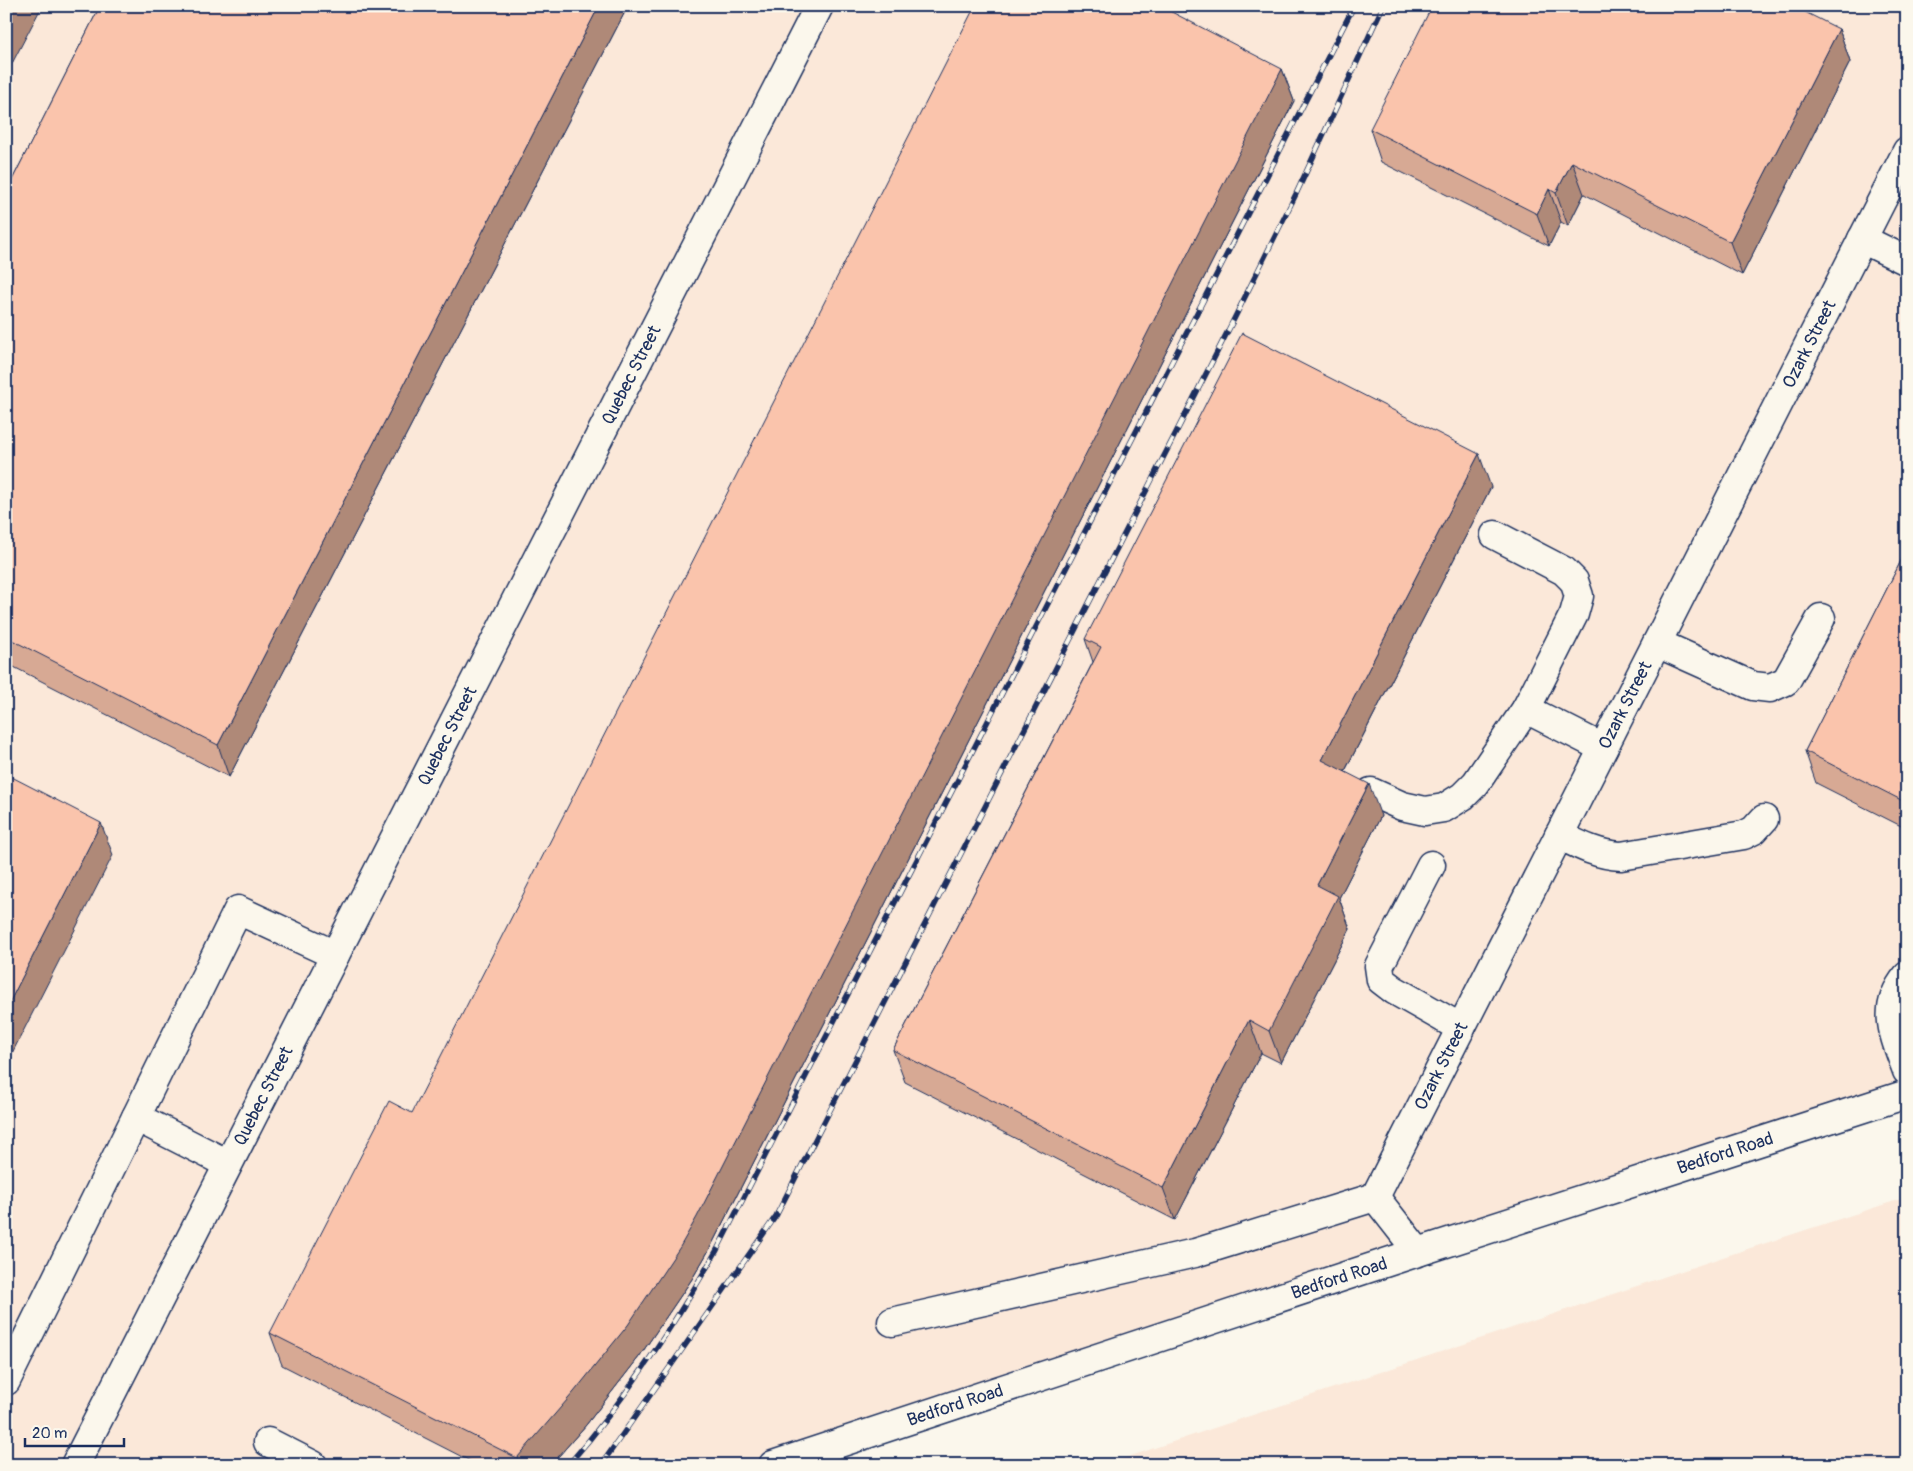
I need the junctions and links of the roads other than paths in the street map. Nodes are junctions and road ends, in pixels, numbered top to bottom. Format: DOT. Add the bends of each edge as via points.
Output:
graph roads {
  1 [pos="819,6"];
  2 [pos="1907,151"];
  3 [pos="1862,239"];
  4 [pos="1907,262"];
  5 [pos="1495,535"];
  6 [pos="1822,618"];
  7 [pos="1656,643"];
  8 [pos="1526,709"];
  9 [pos="1603,748"];
  10 [pos="1371,792"];
  11 [pos="1764,819"];
  12 [pos="1559,836"];
  13 [pos="1431,865"];
  14 [pos="335,955"];
  15 [pos="1907,976"];
  16 [pos="1461,1028"];
  17 [pos="1907,1070"];
  18 [pos="1907,1094"];
  19 [pos="136,1117"];
  20 [pos="228,1164"];
  21 [pos="1375,1197"];
  22 [pos="1418,1252"];
  23 [pos="892,1322"];
  24 [pos="6,1381"];
  25 [pos="268,1442"];
  26 [pos="75,1465"];
  27 [pos="314,1465"];
  28 [pos="773,1465"];
  1 -- 14 [label="street, Quebec Street"];
  2 -- 3 [label="street, Ozark Street"];
  3 -- 4 [label="street"];
  3 -- 7 [label="street, Ozark Street"];
  5 -- 8 [label="street" via="1564,571 1574,581 1579,596 1574,614"];
  6 -- 7 [label="street" via="1786,681 1770,688 1753,686"];
  7 -- 9 [label="street, Ozark Street"];
  8 -- 9 [label="street"];
  8 -- 10 [label="street" via="1476,782 1463,796 1444,808 1425,811 1402,806"];
  9 -- 12 [label="street, Ozark Street"];
  11 -- 12 [label="street" via="1744,836 1621,856 1607,856"];
  12 -- 16 [label="street, Ozark Street"];
  13 -- 16 [label="street" via="1379,966 1381,980"];
  14 -- 19 [label="street" via="238,910"];
  14 -- 20 [label="street, Quebec Street"];
  15 -- 17 [label="street" via="1897,988 1891,1013 1896,1041"];
  16 -- 21 [label="street, Ozark Street"];
  18 -- 22 [label="street, Bedford Road"];
  19 -- 20 [label="street"];
  19 -- 24 [label="street"];
  20 -- 26 [label="street, Quebec Street"];
  21 -- 22 [label="street"];
  21 -- 23 [label="street" via="1195,1253"];
  22 -- 28 [label="street, Bedford Road"];
  25 -- 27 [label="street"];
}
